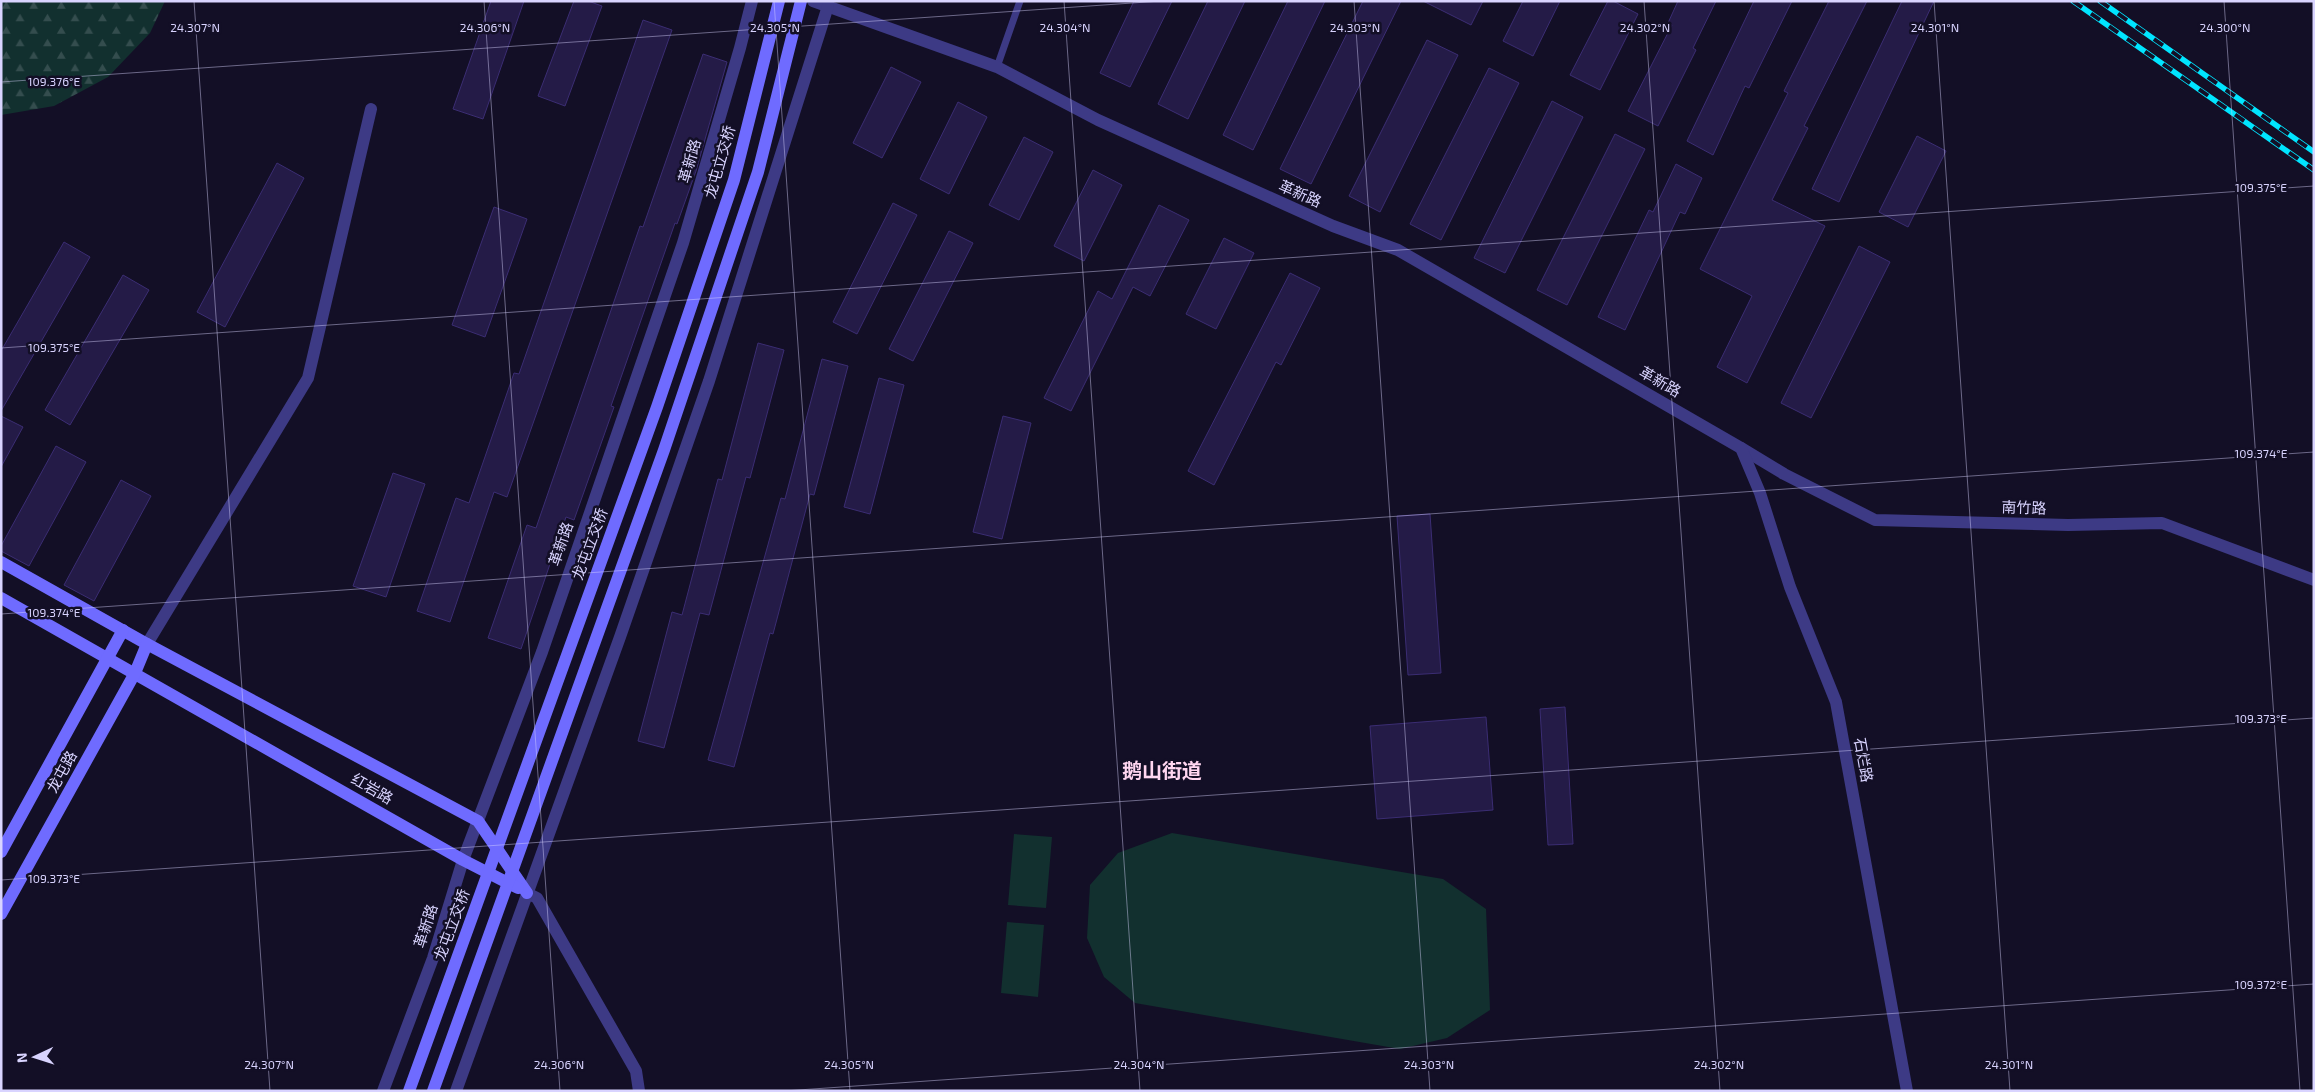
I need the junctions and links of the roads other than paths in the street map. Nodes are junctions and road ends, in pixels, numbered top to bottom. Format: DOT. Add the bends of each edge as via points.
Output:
graph roads {
  1 [pos="752,1"];
  2 [pos="779,1"];
  3 [pos="801,1"];
  4 [pos="813,1"];
  5 [pos="1020,1"];
  6 [pos="828,6"];
  7 [pos="997,67"];
  8 [pos="370,109"];
  9 [pos="1741,448"];
  10 [pos="1,562"];
  11 [pos="2314,580"];
  12 [pos="1,598"];
  13 [pos="123,630"];
  14 [pos="147,644"];
  15 [pos="108,657"];
  16 [pos="135,673"];
  17 [pos="478,821"];
  18 [pos="1,852"];
  19 [pos="463,860"];
  20 [pos="527,893"];
  21 [pos="1,914"];
  22 [pos="383,1091"];
  23 [pos="409,1091"];
  24 [pos="433,1091"];
  25 [pos="456,1091"];
  26 [pos="639,1091"];
  27 [pos="1907,1091"];
  1 -- 17 [label="street, 革新路" via="683,243 542,652"];
  2 -- 23 [label="main road, 龙屯立交桥, bridge" via="734,180 657,407"];
  3 -- 24 [label="main road, bridge" via="758,172 664,450"];
  4 -- 6 [label="street, 革新路"];
  5 -- 7 [label="lane"];
  6 -- 7 [label="street, 革新路"];
  6 -- 20 [label="street" via="709,380"];
  7 -- 9 [label="street, 革新路" via="1125,132 1333,226 1398,250"];
  8 -- 14 [label="street" via="308,378"];
  9 -- 11 [label="street, 南竹路" via="1784,474 1875,520 2068,526 2162,523"];
  9 -- 27 [label="street, 石烂路" via="1760,493 1790,587 1836,702"];
  10 -- 13 [label="main road"];
  12 -- 15 [label="main road, 红岩路"];
  13 -- 14 [label="main road"];
  13 -- 15 [label="main road, 龙屯路"];
  14 -- 16 [label="main road, 龙屯路"];
  14 -- 17 [label="main road"];
  15 -- 16 [label="main road, 红岩路"];
  15 -- 18 [label="main road, 龙屯路"];
  16 -- 19 [label="main road, 红岩路"];
  16 -- 21 [label="main road, 龙屯路"];
  17 -- 19 [label="street, 革新路"];
  17 -- 20 [label="main road"];
  19 -- 20 [label="main road, 红岩路"];
  19 -- 22 [label="street, 革新路" via="432,958"];
  20 -- 25 [label="street"];
  20 -- 26 [label="street, 红岩路" via="537,898 636,1070"];
}
